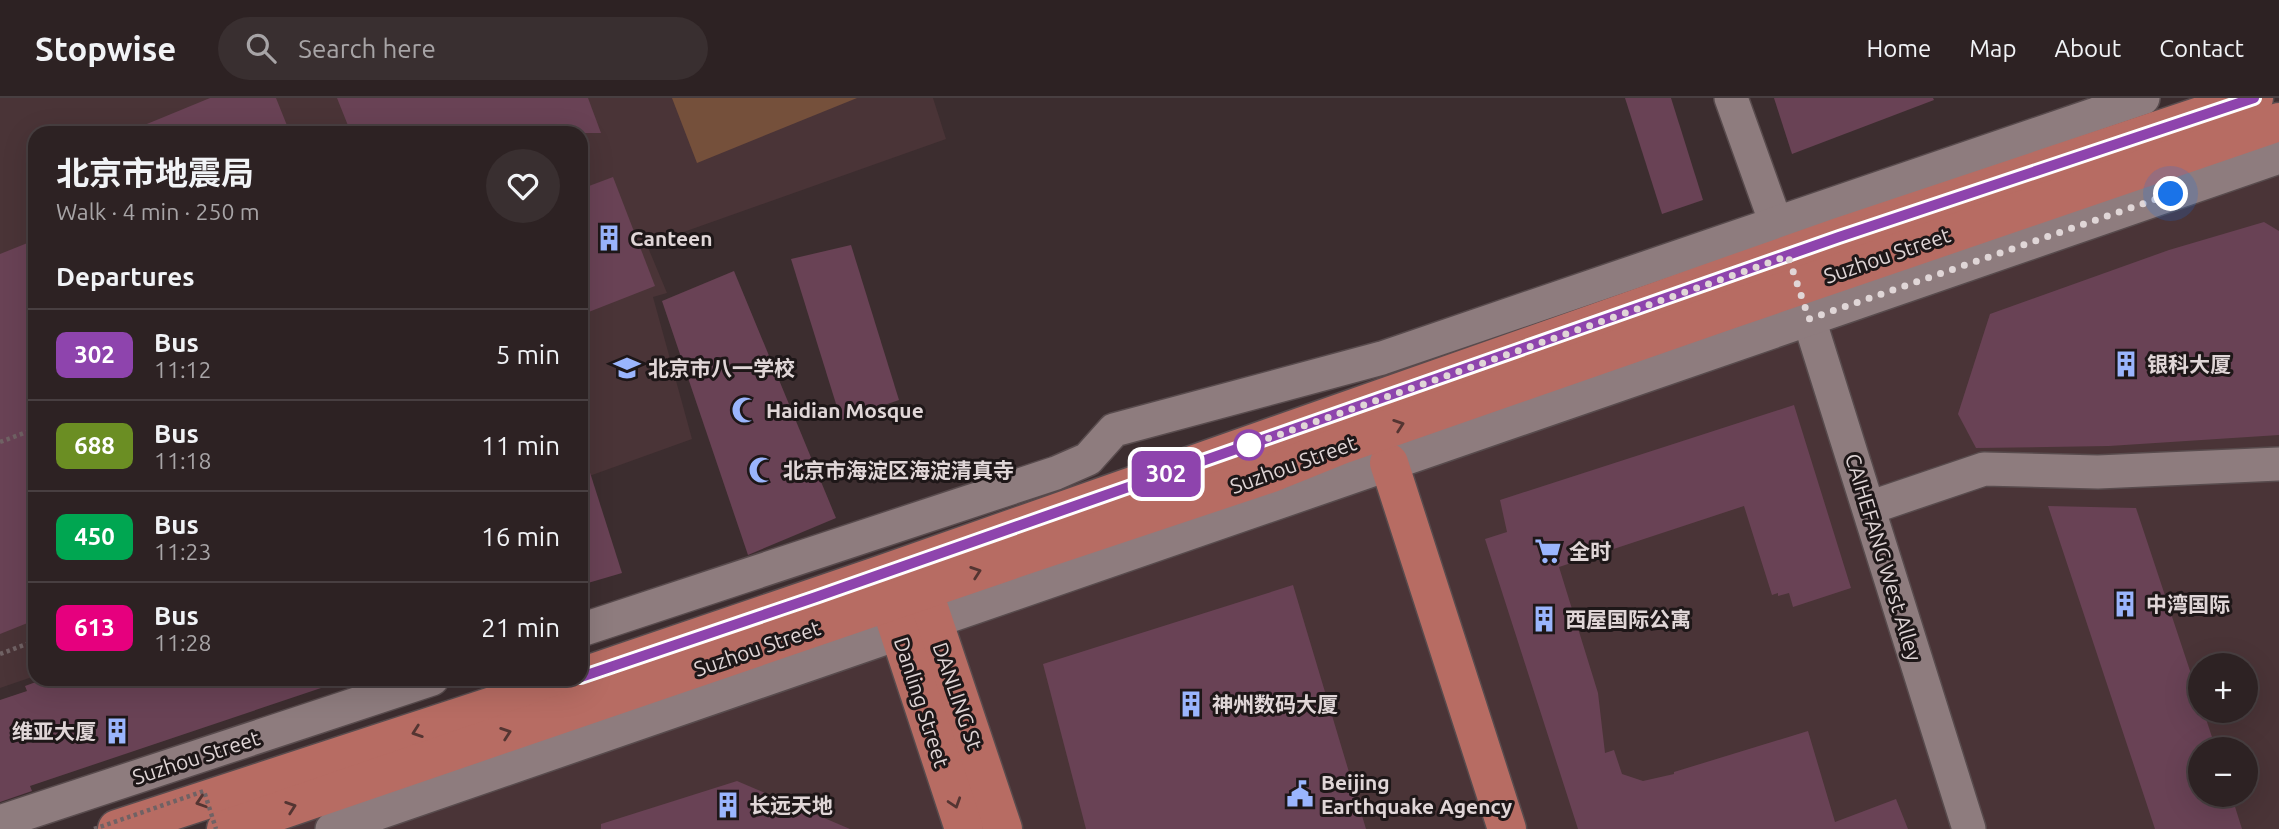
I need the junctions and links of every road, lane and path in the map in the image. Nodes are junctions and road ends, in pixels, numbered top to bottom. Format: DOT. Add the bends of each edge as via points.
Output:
graph roads {
  1 [pos="1731,98"];
  2 [pos="2254,98"];
  3 [pos="2134,109"];
  4 [pos="2279,122"];
  5 [pos="2279,157"];
  6 [pos="1793,271"];
  7 [pos="28,432"];
  8 [pos="0,442"];
  9 [pos="1389,463"];
  10 [pos="2279,464"];
  11 [pos="1868,508"];
  12 [pos="907,597"];
  13 [pos="588,628"];
  14 [pos="28,644"];
  15 [pos="0,654"];
  16 [pos="588,675"];
  17 [pos="411,686"];
  18 [pos="554,686"];
  19 [pos="0,822"];
  20 [pos="94,829"];
  21 [pos="117,829"];
  22 [pos="216,829"];
  23 [pos="226,829"];
  24 [pos="332,829"];
  25 [pos="964,829"];
  26 [pos="1003,829"];
  27 [pos="1507,829"];
  28 [pos="1969,829"];
  1 -- 6 [label="street, CAIHEFANG West Alley"];
  2 -- 3 [label="main road, Suzhou Street"];
  3 -- 6 [label="main road, Suzhou Street"];
  4 -- 6 [label="main road, Suzhou Street"];
  5 -- 6 [label="street, Suzhou Street"];
  6 -- 9 [label="street, Suzhou Street"];
  6 -- 11 [label="street, CAIHEFANG West Alley"];
  6 -- 12 [label="main road, Suzhou Street" via="1272,474"];
  6 -- 13 [label="street, Suzhou Street" via="1382,358 1114,430 1088,459 1056,473"];
  7 -- 8 [label="path"];
  9 -- 12 [label="street, Suzhou Street"];
  9 -- 27 [label="main road"];
  10 -- 11 [label="street" via="2098,472 1984,469"];
  11 -- 28 [label="street, CAIHEFANG West Alley"];
  12 -- 16 [label="main road, Suzhou Street"];
  23 -- 12 [label="main road, Suzhou Street, one-way"];
  12 -- 24 [label="street, Suzhou Street"];
  12 -- 25 [label="main road, Danling Street, one-way"];
  12 -- 26 [label="main road, DANLING St"];
  14 -- 15 [label="path"];
  17 -- 19 [label="street, Suzhou Street"];
  18 -- 21 [label="main road, one-way"];
  20 -- 22 [label="path, bridge" via="204,791"];
}
